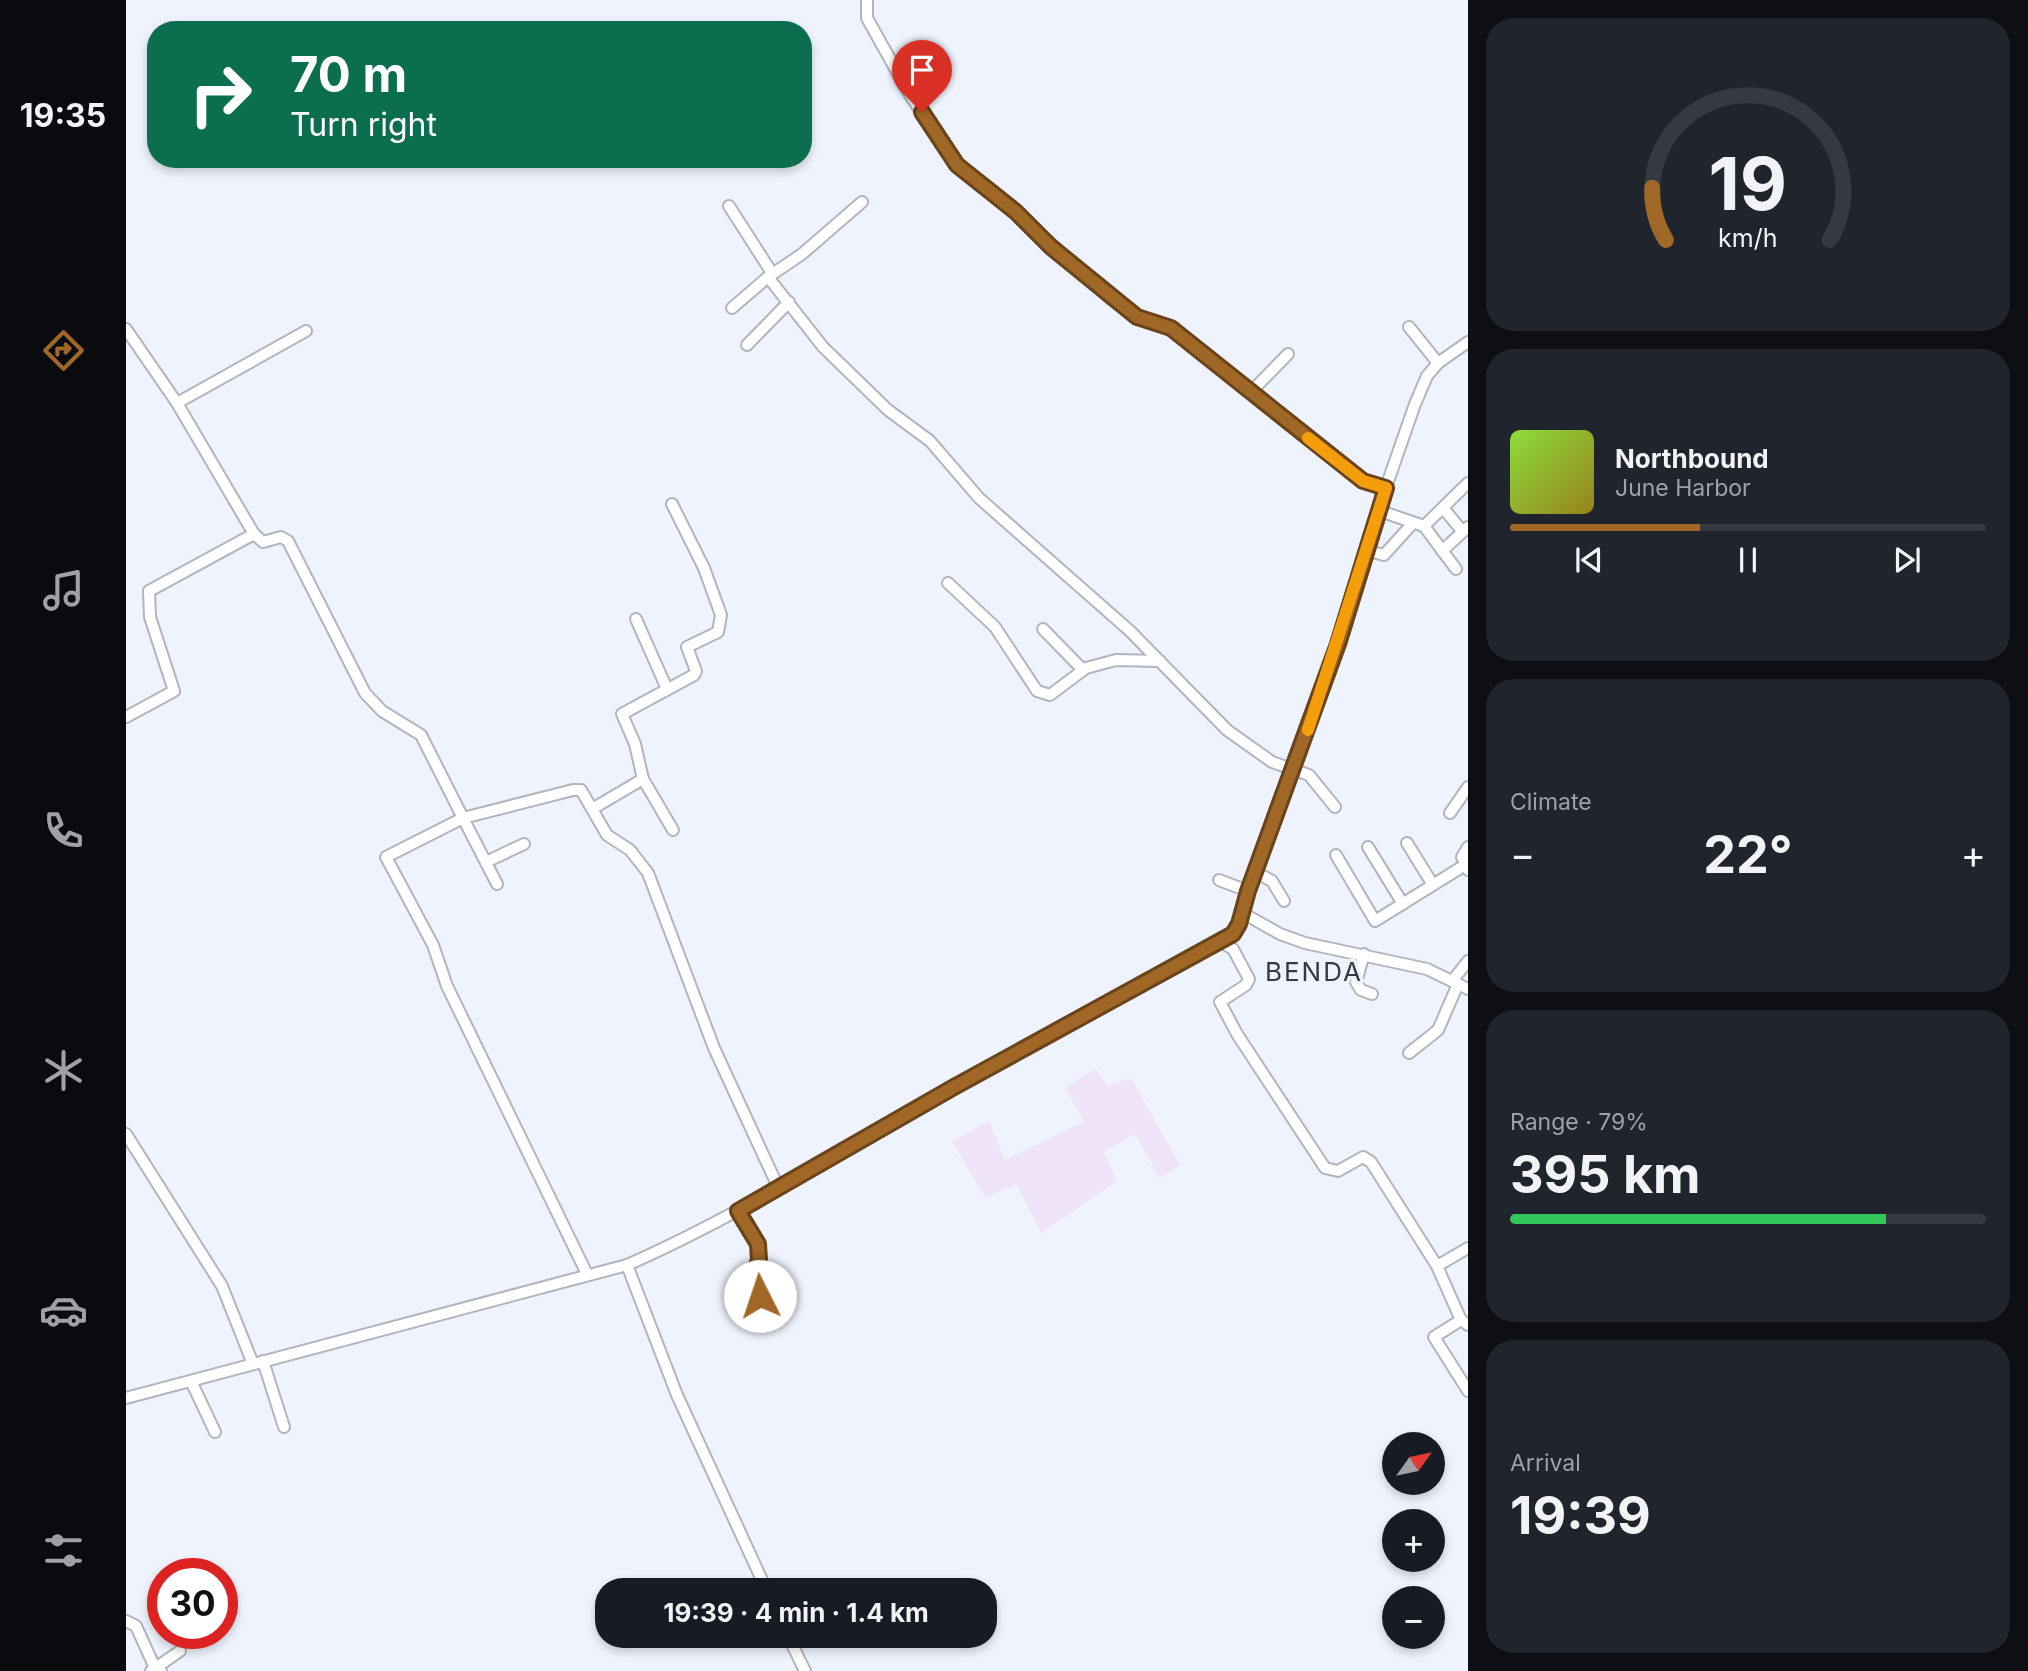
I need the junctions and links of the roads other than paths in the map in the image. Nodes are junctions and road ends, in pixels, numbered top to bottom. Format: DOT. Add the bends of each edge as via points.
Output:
graph roads {
  1 [pos="867,0"];
  2 [pos="862,202"];
  3 [pos="729,206"];
  4 [pos="770,275"];
  5 [pos="789,302"];
  6 [pos="732,308"];
  7 [pos="1409,327"];
  8 [pos="126,329"];
  9 [pos="306,331"];
  10 [pos="1468,342"];
  11 [pos="747,345"];
  12 [pos="1288,354"];
  13 [pos="1438,363"];
  14 [pos="1252,391"];
  15 [pos="177,403"];
  16 [pos="1468,483"];
  17 [pos="1386,488"];
  18 [pos="672,504"];
  19 [pos="1444,509"];
  20 [pos="1380,511"];
  21 [pos="1419,524"];
  22 [pos="1465,529"];
  23 [pos="254,534"];
  24 [pos="1365,550"];
  25 [pos="1442,551"];
  26 [pos="1456,569"];
  27 [pos="948,583"];
  28 [pos="636,619"];
  29 [pos="1043,629"];
  30 [pos="1160,661"];
  31 [pos="1083,670"];
  32 [pos="667,689"];
  33 [pos="126,717"];
  34 [pos="1294,768"];
  35 [pos="643,779"];
  36 [pos="1468,787"];
  37 [pos="1335,807"];
  38 [pos="592,809"];
  39 [pos="1450,813"];
  40 [pos="463,818"];
  41 [pos="673,830"];
  42 [pos="1407,843"];
  43 [pos="524,844"];
  44 [pos="1368,847"];
  45 [pos="1468,847"];
  46 [pos="1336,855"];
  47 [pos="486,862"];
  48 [pos="1466,868"];
  49 [pos="1255,872"];
  50 [pos="1219,880"];
  51 [pos="497,884"];
  52 [pos="1433,885"];
  53 [pos="1248,891"];
  54 [pos="1284,901"];
  55 [pos="1402,904"];
  56 [pos="1241,912"];
  57 [pos="1222,942"];
  58 [pos="1364,954"];
  59 [pos="1468,961"];
  60 [pos="1460,985"];
  61 [pos="1372,995"];
  62 [pos="1409,1053"];
  63 [pos="126,1134"];
  64 [pos="779,1188"];
  65 [pos="738,1211"];
  66 [pos="1468,1248"];
  67 [pos="627,1265"];
  68 [pos="1437,1266"];
  69 [pos="587,1274"];
  70 [pos="760,1296"];
  71 [pos="1464,1323"];
  72 [pos="258,1362"];
  73 [pos="191,1381"];
  74 [pos="1468,1391"];
  75 [pos="126,1398"];
  76 [pos="284,1427"];
  77 [pos="215,1432"];
  78 [pos="761,1578"];
  79 [pos="126,1621"];
  80 [pos="794,1648"];
  81 [pos="180,1651"];
  82 [pos="156,1670"];
  83 [pos="805,1671"];
  1 -- 14 [label="street" via="867,18 910,95 957,165 1111,299 1137,317 1171,328"];
  2 -- 4 [label="street"];
  3 -- 4 [label="street"];
  4 -- 5 [label="street"];
  4 -- 6 [label="street"];
  5 -- 11 [label="street"];
  5 -- 30 [label="street" via="822,347 888,410 930,441 979,498"];
  7 -- 13 [label="street"];
  8 -- 15 [label="street"];
  9 -- 15 [label="street"];
  10 -- 13 [label="street"];
  12 -- 14 [label="street"];
  13 -- 17 [label="street" via="1415,404"];
  14 -- 17 [label="street" via="1363,481"];
  15 -- 23 [label="street"];
  16 -- 19 [label="street"];
  17 -- 20 [label="street"];
  18 -- 32 [label="street" via="721,615 717,634 687,647 694,675"];
  19 -- 21 [label="street"];
  19 -- 22 [label="street"];
  20 -- 21 [label="street"];
  20 -- 24 [label="street"];
  21 -- 24 [label="street" via="1384,555"];
  21 -- 25 [label="street"];
  22 -- 25 [label="street"];
  23 -- 33 [label="street" via="149,591 150,617 174,691"];
  23 -- 40 [label="street" via="263,542 281,537 288,541 365,693 383,711 421,735"];
  24 -- 34 [label="street"];
  25 -- 26 [label="street"];
  27 -- 31 [label="street" via="995,626 1037,691 1050,695"];
  28 -- 32 [label="street"];
  29 -- 31 [label="street"];
  30 -- 31 [label="street" via="1116,660"];
  30 -- 34 [label="street" via="1227,730 1272,762"];
  32 -- 35 [label="street" via="621,718 635,744"];
  34 -- 37 [label="street" via="1309,775"];
  34 -- 49 [label="street"];
  35 -- 38 [label="street"];
  35 -- 41 [label="street"];
  36 -- 39 [label="street"];
  38 -- 40 [label="street" via="581,790 573,790"];
  38 -- 64 [label="street" via="607,835 629,850 648,873 714,1048"];
  40 -- 47 [label="street"];
  40 -- 69 [label="street" via="386,857 433,945 447,986"];
  42 -- 52 [label="street"];
  43 -- 47 [label="street"];
  44 -- 55 [label="street"];
  45 -- 48 [label="street" via="1462,857"];
  46 -- 55 [label="street" via="1375,921"];
  47 -- 51 [label="street"];
  48 -- 52 [label="street"];
  49 -- 53 [label="street"];
  49 -- 54 [label="street" via="1272,881"];
  50 -- 53 [label="street"];
  52 -- 55 [label="street"];
  53 -- 56 [label="street"];
  56 -- 57 [label="street" via="1233,934"];
  56 -- 58 [label="street" via="1305,943"];
  57 -- 64 [label="street"];
  57 -- 68 [label="street" via="1235,952 1249,981 1222,999 1221,1006 1322,1165 1338,1171 1367,1158"];
  58 -- 60 [label="street" via="1427,969"];
  58 -- 61 [label="street" via="1356,982"];
  59 -- 60 [label="street"];
  60 -- 62 [label="street" via="1442,1025"];
  63 -- 72 [label="street" via="222,1286"];
  64 -- 65 [label="street"];
  65 -- 67 [label="street"];
  65 -- 70 [label="street" via="758,1244 754,1273"];
  66 -- 68 [label="street"];
  67 -- 69 [label="street"];
  67 -- 78 [label="street" via="677,1395"];
  68 -- 71 [label="street"];
  69 -- 72 [label="street"];
  71 -- 74 [label="street" via="1434,1337"];
  72 -- 73 [label="street"];
  72 -- 76 [label="street"];
  73 -- 75 [label="street"];
  73 -- 77 [label="street"];
  79 -- 82 [label="street" via="136,1626"];
  80 -- 83 [label="street"];
  81 -- 82 [label="street"];
}
